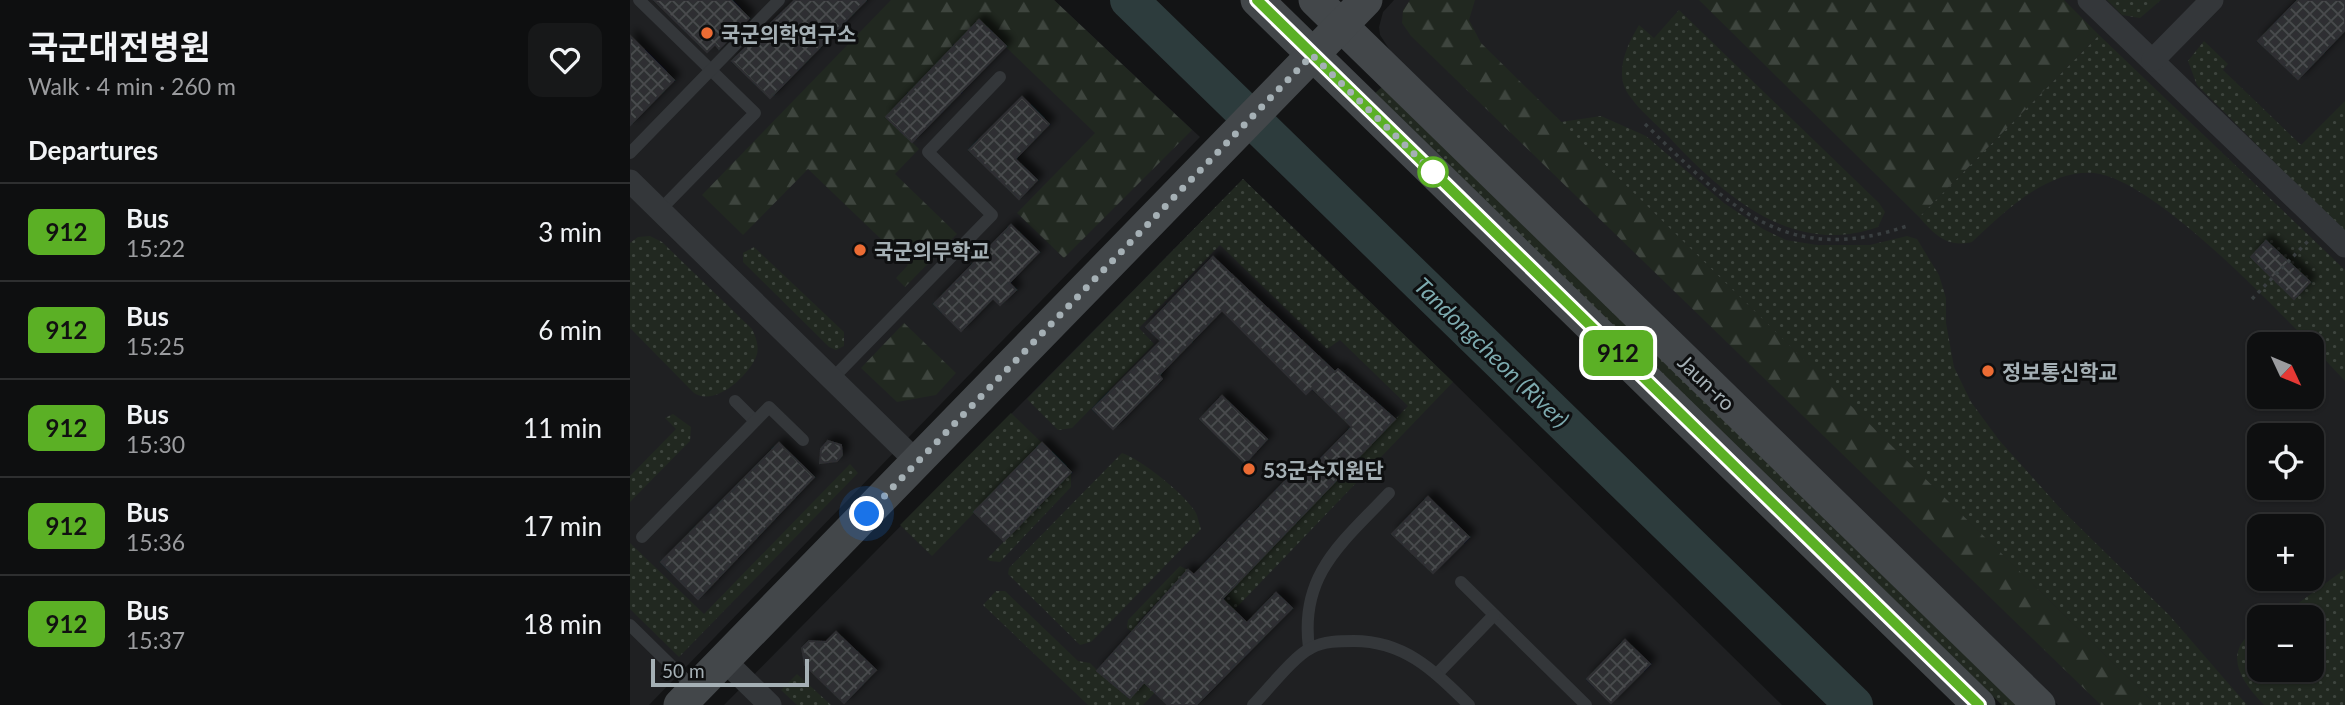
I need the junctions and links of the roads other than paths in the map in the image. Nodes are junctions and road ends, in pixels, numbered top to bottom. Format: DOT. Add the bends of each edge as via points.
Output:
graph roads {
  1 [pos="639,0"];
  2 [pos="779,0"];
  3 [pos="1257,0"];
  4 [pos="1315,0"];
  5 [pos="1366,0"];
  6 [pos="2089,0"];
  7 [pos="2212,0"];
  8 [pos="1341,26"];
  9 [pos="1312,55"];
  10 [pos="2153,60"];
  11 [pos="711,70"];
  12 [pos="1000,77"];
  13 [pos="630,153"];
  14 [pos="630,181"];
  15 [pos="660,210"];
  16 [pos="2345,246"];
  17 [pos="832,379"];
  18 [pos="735,401"];
  19 [pos="755,421"];
  20 [pos="803,440"];
  21 [pos="917,462"];
  22 [pos="1389,493"];
  23 [pos="642,537"];
  24 [pos="1461,582"];
  25 [pos="1494,615"];
  26 [pos="630,625"];
  27 [pos="1310,648"];
  28 [pos="724,660"];
  29 [pos="1437,674"];
  30 [pos="688,697"];
  31 [pos="770,705"];
  32 [pos="1253,705"];
  33 [pos="1469,705"];
  34 [pos="1586,705"];
  35 [pos="1979,705"];
  36 [pos="2039,705"];
  1 -- 11 [label="lane"];
  2 -- 11 [label="lane"];
  3 -- 9 [label="street, Jaun-ro"];
  4 -- 8 [label="street, Jaun-ro"];
  5 -- 8 [label="street"];
  6 -- 10 [label="street"];
  7 -- 10 [label="street"];
  8 -- 9 [label="street"];
  8 -- 36 [label="street, Jaun-ro"];
  9 -- 21 [label="street"];
  9 -- 35 [label="street, Jaun-ro"];
  10 -- 16 [label="street"];
  11 -- 13 [label="lane"];
  11 -- 15 [label="lane" via="755,113"];
  12 -- 17 [label="lane" via="928,152 992,215"];
  14 -- 15 [label="street"];
  15 -- 17 [label="street"];
  17 -- 21 [label="street"];
  18 -- 19 [label="lane"];
  19 -- 20 [label="lane" via="769,407"];
  19 -- 23 [label="lane"];
  21 -- 28 [label="street"];
  22 -- 27 [label="lane" via="1330,555 1318,575 1308,613"];
  24 -- 25 [label="lane"];
  25 -- 29 [label="lane"];
  25 -- 34 [label="lane"];
  26 -- 30 [label="lane"];
  27 -- 29 [label="lane" via="1335,641 1379,642 1414,656"];
  27 -- 32 [label="lane"];
  28 -- 30 [label="street"];
  28 -- 31 [label="street"];
  29 -- 33 [label="lane"];
}
